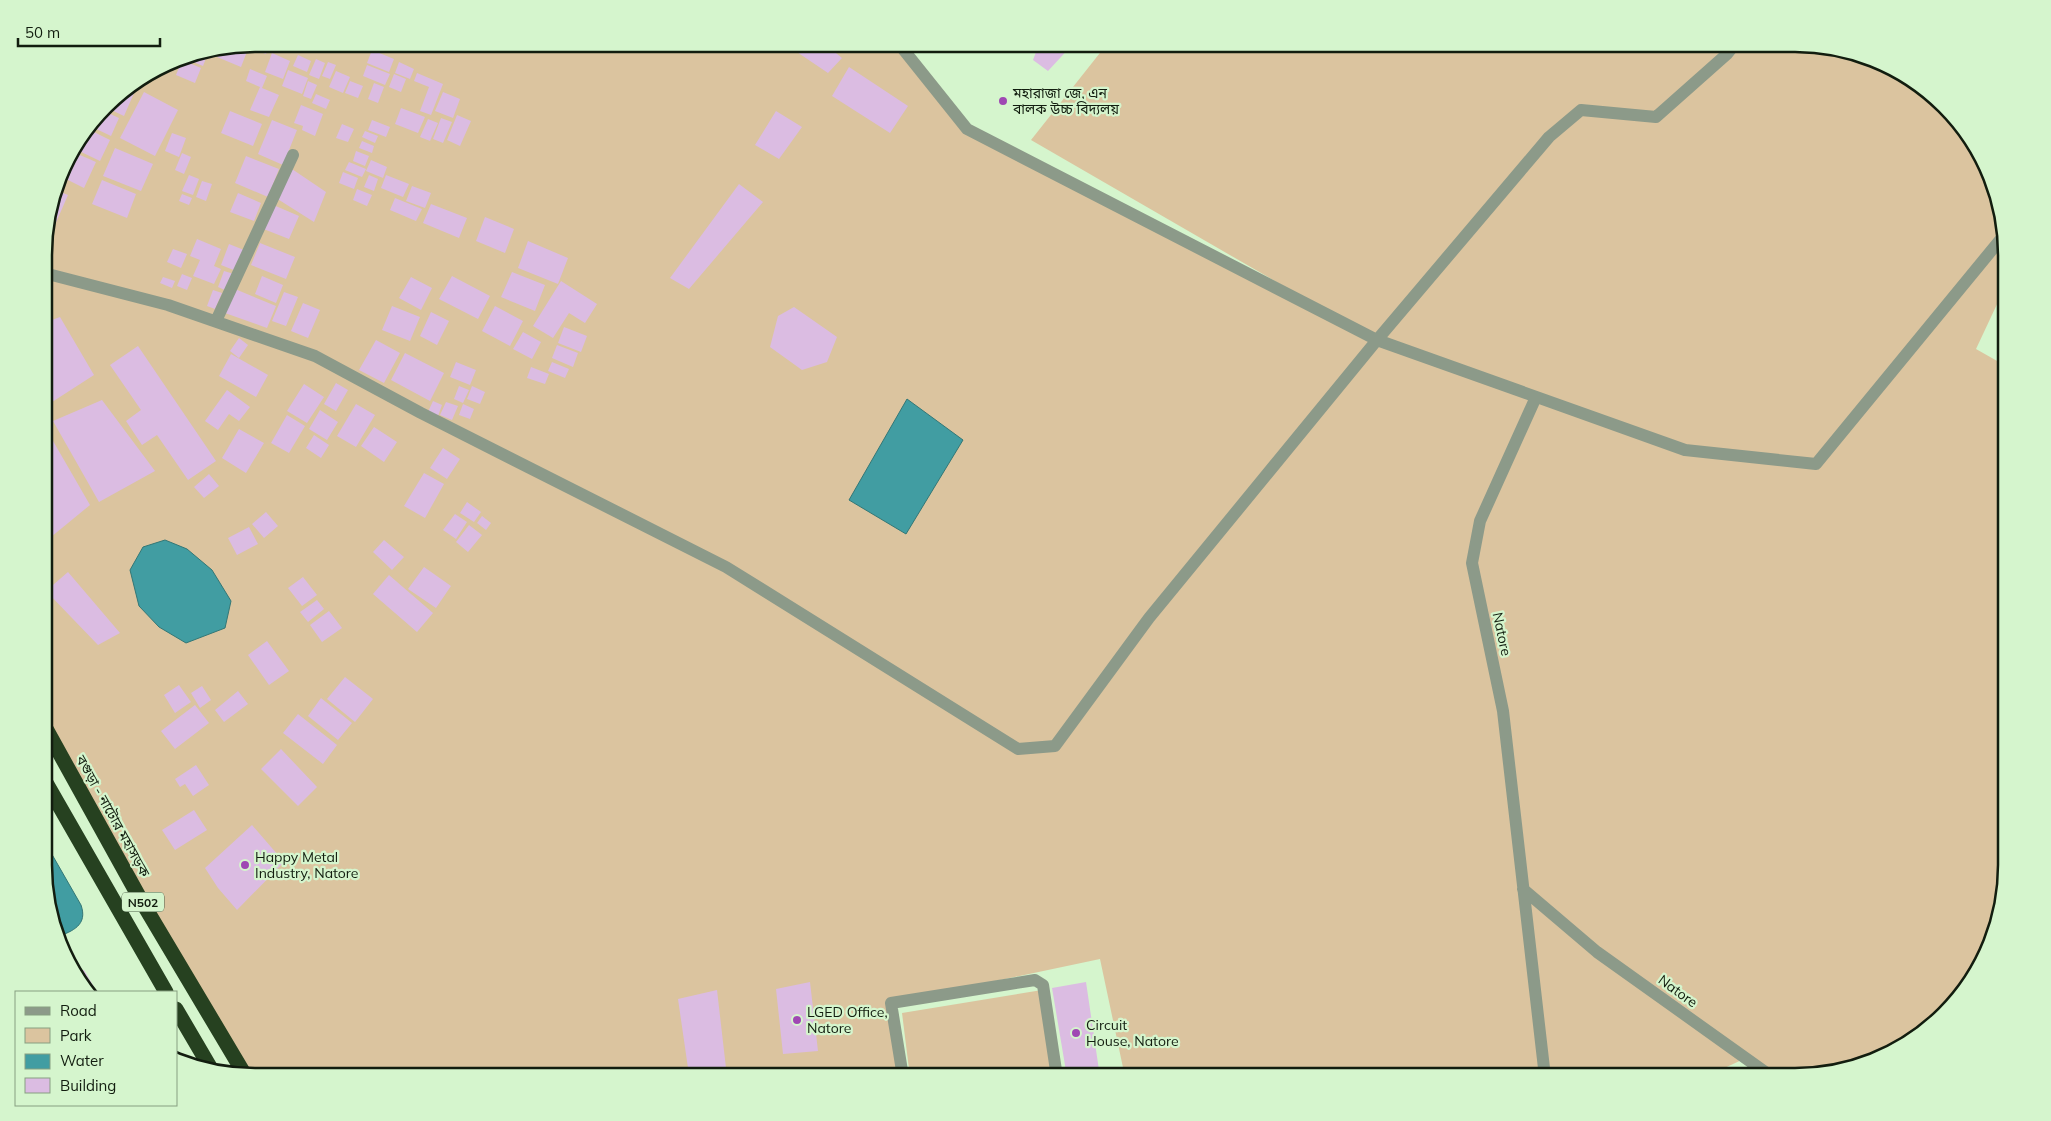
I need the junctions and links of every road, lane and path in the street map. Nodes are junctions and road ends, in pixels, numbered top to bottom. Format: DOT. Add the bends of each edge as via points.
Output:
graph roads {
  1 [pos="905,52"];
  2 [pos="1729,52"];
  3 [pos="293,155"];
  4 [pos="1998,244"];
  5 [pos="52,275"];
  6 [pos="216,321"];
  7 [pos="1377,340"];
  8 [pos="1536,397"];
  9 [pos="52,740"];
  10 [pos="52,793"];
  11 [pos="1523,889"];
  12 [pos="165,991"];
  13 [pos="178,1012"];
  14 [pos="208,1063"];
  15 [pos="242,1068"];
  16 [pos="901,1068"];
  17 [pos="1056,1068"];
  18 [pos="1544,1068"];
  19 [pos="1759,1068"];
  1 -- 7 [label="street" via="967,129"];
  2 -- 7 [label="street" via="1656,117 1581,110 1549,137"];
  3 -- 6 [label="street"];
  4 -- 8 [label="street" via="1816,464 1685,450"];
  5 -- 6 [label="street"];
  6 -- 7 [label="street" via="315,356 726,567 1018,749 1055,746 1150,618"];
  7 -- 8 [label="street"];
  8 -- 11 [label="street, Natore" via="1480,521 1472,563 1503,711"];
  9 -- 15 [label="highway, বগুড়া - নাটোর মহাসড়ক / N502" via="142,902"];
  10 -- 12 [label="highway, N502"];
  11 -- 18 [label="street, Natore"];
  11 -- 19 [label="street, Natore" via="1598,952"];
  13 -- 14 [label="highway"];
  16 -- 17 [label="street" via="890,1003 1035,980 1042,985"];
}
